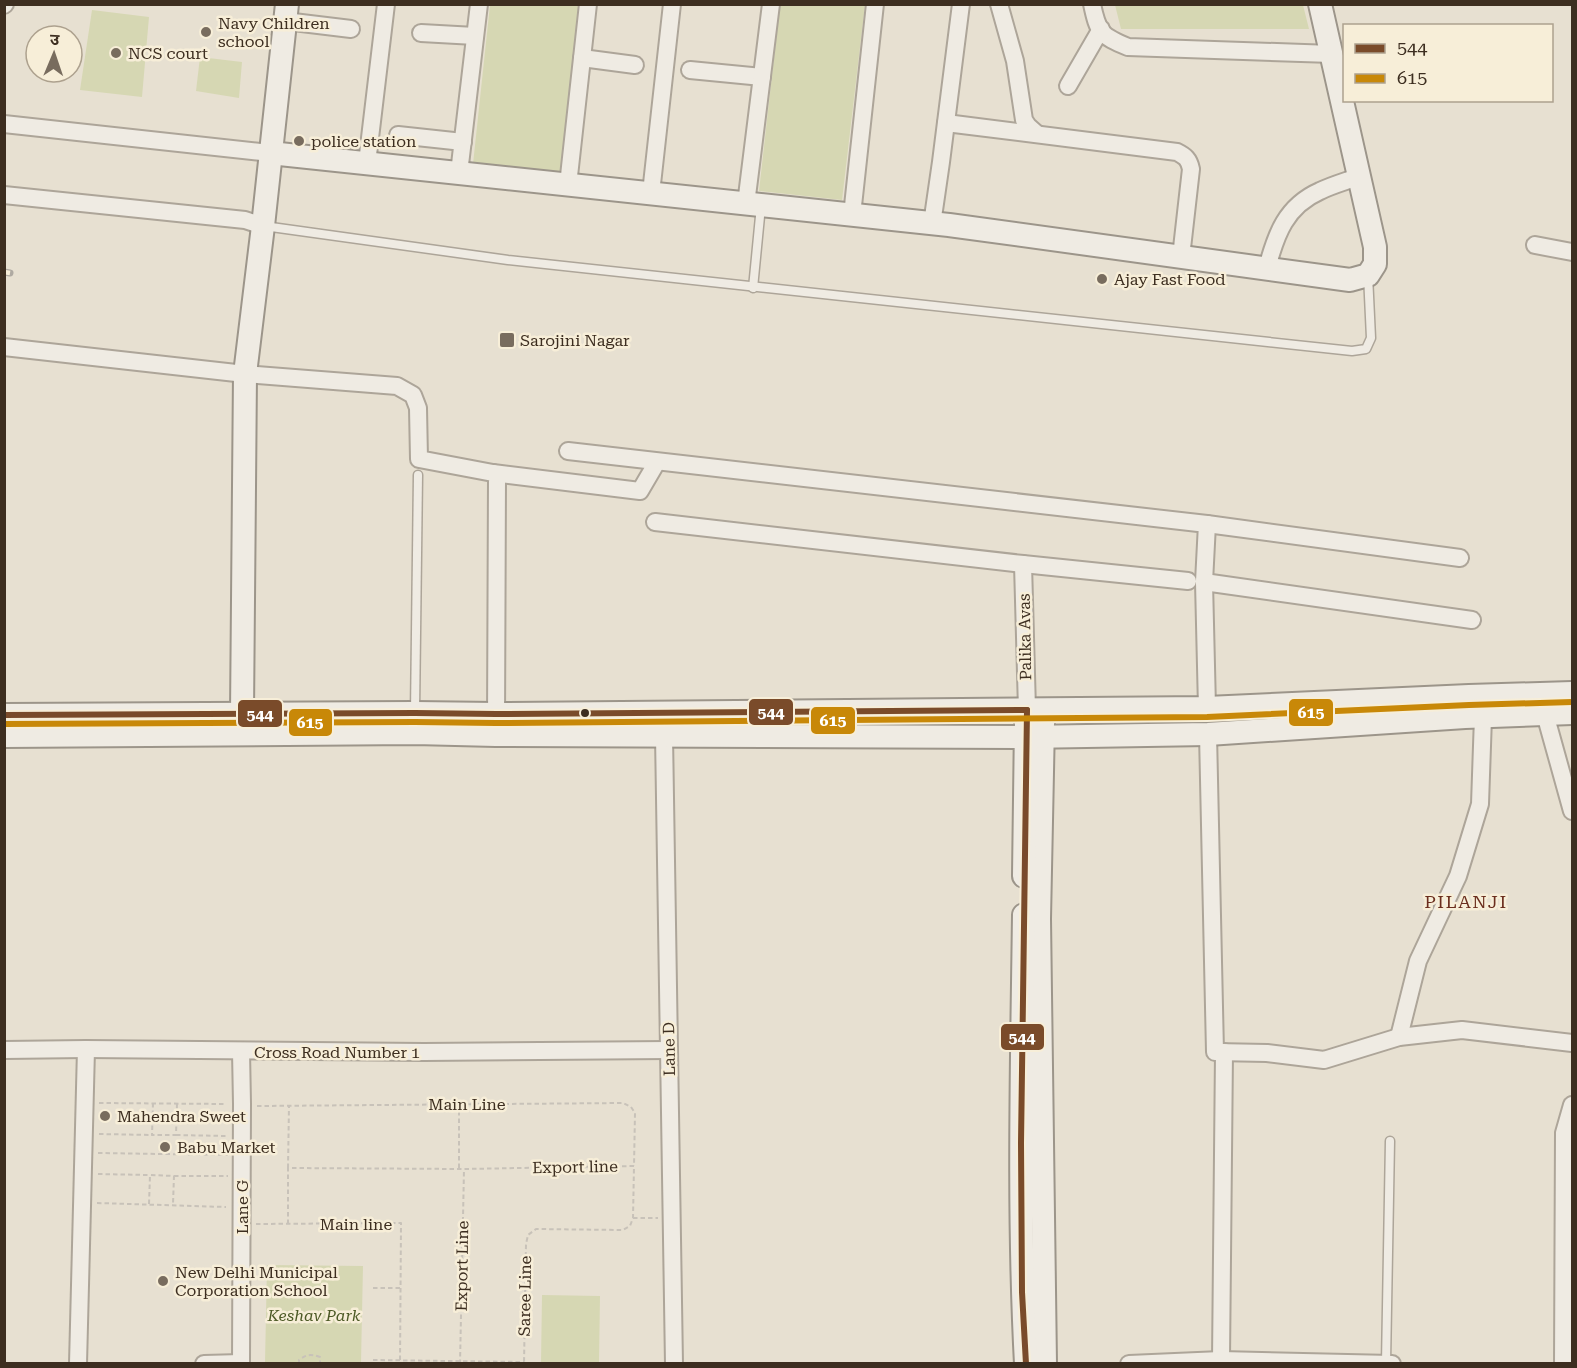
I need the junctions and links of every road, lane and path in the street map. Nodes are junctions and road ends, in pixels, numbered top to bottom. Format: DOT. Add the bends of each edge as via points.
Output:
graph roads {
  1 [pos="386,4"];
  2 [pos="479,4"];
  3 [pos="588,4"];
  4 [pos="672,4"];
  5 [pos="771,4"];
  6 [pos="875,4"];
  7 [pos="961,4"];
  8 [pos="999,4"];
  9 [pos="1092,4"];
  10 [pos="1320,4"];
  11 [pos="286,13"];
  12 [pos="351,29"];
  13 [pos="1101,29"];
  14 [pos="421,33"];
  15 [pos="475,36"];
  16 [pos="1332,54"];
  17 [pos="582,58"];
  18 [pos="635,65"];
  19 [pos="690,70"];
  20 [pos="762,77"];
  21 [pos="1068,86"];
  22 [pos="1343,102"];
  23 [pos="1343,102"];
  24 [pos="946,123"];
  25 [pos="4,124"];
  26 [pos="1037,134"];
  27 [pos="398,135"];
  28 [pos="463,142"];
  29 [pos="270,153"];
  30 [pos="367,163"];
  31 [pos="459,173"];
  32 [pos="1360,176"];
  33 [pos="568,184"];
  34 [pos="651,193"];
  35 [pos="4,195"];
  36 [pos="753,205"];
  37 [pos="852,215"];
  38 [pos="932,224"];
  39 [pos="263,226"];
  40 [pos="1536,245"];
  41 [pos="1572,252"];
  42 [pos="1181,257"];
  43 [pos="1267,268"];
  44 [pos="1368,275"];
  45 [pos="753,288"];
  46 [pos="4,347"];
  47 [pos="245,374"];
  48 [pos="568,451"];
  49 [pos="657,462"];
  50 [pos="493,473"];
  51 [pos="418,475"];
  52 [pos="655,522"];
  53 [pos="1207,524"];
  54 [pos="1460,558"];
  55 [pos="1023,564"];
  56 [pos="1196,581"];
  57 [pos="1472,620"];
  58 [pos="1572,693"];
  59 [pos="1207,708"];
  60 [pos="1035,710"];
  61 [pos="415,713"];
  62 [pos="1572,713"];
  63 [pos="1545,714"];
  64 [pos="4,715"];
  65 [pos="1483,717"];
  66 [pos="242,723"];
  67 [pos="496,724"];
  68 [pos="1208,734"];
  69 [pos="664,735"];
  70 [pos="4,736"];
  71 [pos="1035,737"];
  72 [pos="1572,811"];
  73 [pos="1399,1037"];
  74 [pos="1572,1043"];
  75 [pos="86,1049"];
  76 [pos="4,1050"];
  77 [pos="669,1050"];
  78 [pos="241,1051"];
  79 [pos="1224,1052"];
  80 [pos="84,1103"];
  81 [pos="153,1103"];
  82 [pos="177,1104"];
  83 [pos="459,1104"];
  84 [pos="242,1105"];
  85 [pos="289,1105"];
  86 [pos="1572,1105"];
  87 [pos="96,1134"];
  88 [pos="152,1134"];
  89 [pos="176,1135"];
  90 [pos="232,1136"];
  91 [pos="1390,1141"];
  92 [pos="96,1153"];
  93 [pos="232,1155"];
  94 [pos="634,1166"];
  95 [pos="288,1167"];
  96 [pos="459,1168"];
  97 [pos="464,1169"];
  98 [pos="95,1174"];
  99 [pos="150,1175"];
  100 [pos="174,1176"];
  101 [pos="232,1176"];
  102 [pos="82,1203"];
  103 [pos="149,1204"];
  104 [pos="172,1205"];
  105 [pos="242,1215"];
  106 [pos="633,1218"];
  107 [pos="672,1219"];
  108 [pos="288,1224"];
  109 [pos="373,1288"];
  110 [pos="400,1288"];
  111 [pos="373,1360"];
  112 [pos="1221,1360"];
  113 [pos="400,1362"];
  114 [pos="460,1362"];
  115 [pos="242,1363"];
  116 [pos="524,1363"];
  117 [pos="1386,1363"];
  118 [pos="78,1364"];
  119 [pos="204,1364"];
  120 [pos="299,1364"];
  121 [pos="320,1364"];
  122 [pos="674,1364"];
  123 [pos="1026,1364"];
  124 [pos="1045,1364"];
  125 [pos="1129,1364"];
  126 [pos="1392,1364"];
  127 [pos="1563,1364"];
  1 -- 30 [label="street"];
  2 -- 15 [label="street"];
  3 -- 17 [label="street"];
  4 -- 34 [label="street"];
  5 -- 20 [label="street"];
  6 -- 37 [label="street"];
  7 -- 24 [label="street"];
  8 -- 26 [label="street" via="1016,61 1024,120"];
  9 -- 13 [label="street"];
  10 -- 16 [label="street"];
  11 -- 12 [label="street"];
  11 -- 29 [label="street"];
  13 -- 16 [label="street" via="1107,38 1128,47"];
  13 -- 21 [label="street"];
  14 -- 15 [label="street"];
  15 -- 28 [label="street"];
  16 -- 22 [label="street"];
  17 -- 18 [label="street"];
  17 -- 33 [label="street"];
  19 -- 20 [label="street"];
  20 -- 36 [label="street"];
  23 -- 32 [label="street"];
  24 -- 26 [label="street"];
  24 -- 38 [label="street"];
  25 -- 29 [label="street"];
  26 -- 42 [label="street" via="1185,156 1191,169"];
  27 -- 28 [label="street"];
  28 -- 31 [label="street"];
  29 -- 30 [label="street"];
  29 -- 39 [label="street"];
  30 -- 31 [label="street"];
  31 -- 33 [label="street"];
  32 -- 43 [label="street" via="1319,191 1298,204 1282,224"];
  32 -- 44 [label="street" via="1376,247 1375,264"];
  33 -- 34 [label="street"];
  34 -- 36 [label="street"];
  35 -- 39 [label="street" via="245,219"];
  36 -- 37 [label="street"];
  36 -- 45 [label="lane"];
  37 -- 38 [label="street"];
  38 -- 42 [label="street"];
  39 -- 45 [label="lane"];
  39 -- 47 [label="street"];
  40 -- 41 [label="street"];
  42 -- 43 [label="street"];
  43 -- 44 [label="street" via="1350,280"];
  44 -- 45 [label="lane" via="1371,338 1366,348 1352,351"];
  46 -- 47 [label="street"];
  47 -- 50 [label="street" via="397,386 412,394 418,408 419,459"];
  47 -- 66 [label="street"];
  48 -- 49 [label="street"];
  49 -- 50 [label="street" via="640,491"];
  49 -- 53 [label="street"];
  50 -- 67 [label="street" via="497,479"];
  51 -- 61 [label="lane"];
  52 -- 55 [label="street"];
  53 -- 54 [label="street"];
  53 -- 56 [label="street"];
  55 -- 56 [label="street"];
  55 -- 60 [label="street, Palika Avas"];
  56 -- 57 [label="street"];
  56 -- 59 [label="street"];
  58 -- 59 [label="street"];
  59 -- 60 [label="street"];
  60 -- 67 [label="street"];
  60 -- 71 [label="street"];
  61 -- 66 [label="street"];
  61 -- 67 [label="street"];
  62 -- 63 [label="street"];
  63 -- 65 [label="street"];
  63 -- 72 [label="street"];
  64 -- 66 [label="street"];
  65 -- 68 [label="street"];
  65 -- 73 [label="street" via="1480,804 1458,876 1418,961"];
  66 -- 67 [label="street" via="415,733"];
  66 -- 70 [label="street"];
  67 -- 69 [label="street"];
  68 -- 71 [label="street"];
  68 -- 79 [label="street" via="1215,1052"];
  69 -- 71 [label="street"];
  69 -- 77 [label="street, Lane D"];
  71 -- 123 [label="street" via="1021,1143"];
  71 -- 124 [label="street"];
  73 -- 74 [label="street" via="1462,1030"];
  73 -- 79 [label="street" via="1324,1060"];
  75 -- 76 [label="street, Cross Road Number 1"];
  75 -- 78 [label="street, Cross Road Number 1"];
  75 -- 80 [label="street"];
  77 -- 78 [label="street, Cross Road Number 1"];
  77 -- 107 [label="street, Lane D"];
  78 -- 84 [label="street, Lane G"];
  79 -- 112 [label="street"];
  80 -- 81 [label="path, Main Line"];
  80 -- 102 [label="street"];
  81 -- 82 [label="path, Main Line"];
  81 -- 88 [label="path"];
  82 -- 84 [label="path, Main Line"];
  82 -- 89 [label="path"];
  83 -- 85 [label="path, Main Line"];
  83 -- 94 [label="path, Main Line" via="623,1103 635,1113"];
  83 -- 96 [label="path"];
  84 -- 85 [label="path, Main Line"];
  84 -- 105 [label="street, Lane G"];
  85 -- 95 [label="path"];
  86 -- 127 [label="street" via="1564,1132"];
  87 -- 88 [label="path"];
  88 -- 89 [label="path"];
  89 -- 90 [label="path"];
  91 -- 117 [label="lane"];
  92 -- 93 [label="path"];
  94 -- 97 [label="path, Export line"];
  94 -- 106 [label="path, Export line"];
  95 -- 96 [label="path, Export line"];
  95 -- 108 [label="path"];
  96 -- 97 [label="path, Export line"];
  97 -- 114 [label="path, Export Line"];
  98 -- 99 [label="path"];
  99 -- 100 [label="path"];
  99 -- 103 [label="path"];
  100 -- 101 [label="path"];
  100 -- 104 [label="path"];
  102 -- 103 [label="path, Main line"];
  102 -- 118 [label="street"];
  103 -- 104 [label="path, Main line"];
  104 -- 105 [label="path, Main line"];
  105 -- 108 [label="path, Main line"];
  105 -- 115 [label="street, Lane G"];
  106 -- 107 [label="path"];
  106 -- 116 [label="path, Saree Line" via="623,1230 536,1229 528,1235"];
  107 -- 122 [label="street, Lane D"];
  108 -- 110 [label="path, Main line" via="401,1223"];
  109 -- 110 [label="path"];
  110 -- 113 [label="path, Main line"];
  111 -- 113 [label="path"];
  112 -- 117 [label="street"];
  112 -- 125 [label="street"];
  113 -- 114 [label="path"];
  114 -- 116 [label="path"];
  115 -- 119 [label="street"];
  117 -- 126 [label="street"];
  120 -- 121 [label="path" via="299,1360 312,1354 320,1358"];
}
